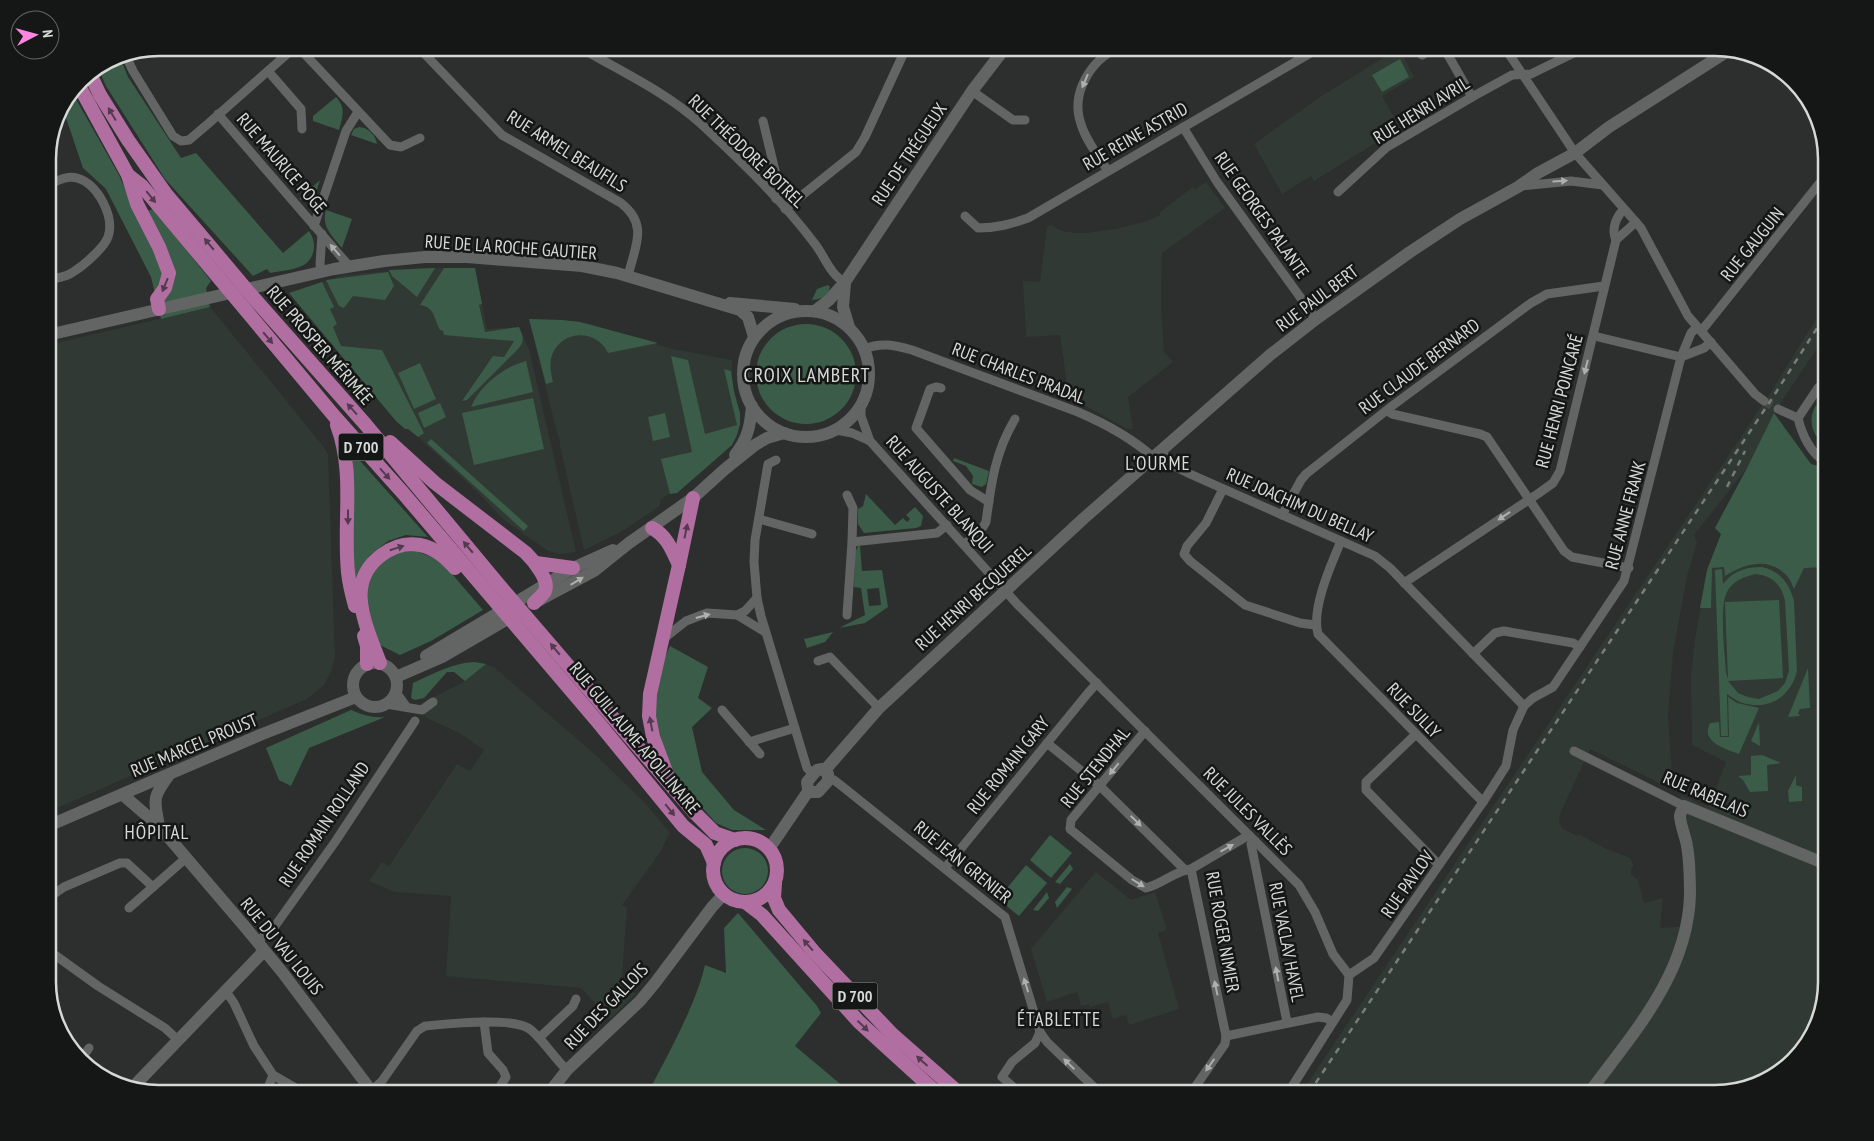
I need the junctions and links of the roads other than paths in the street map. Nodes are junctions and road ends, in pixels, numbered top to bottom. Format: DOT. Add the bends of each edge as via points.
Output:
graph roads {
  1 [pos="285,56"];
  2 [pos="306,56"];
  3 [pos="427,56"];
  4 [pos="594,56"];
  5 [pos="902,56"];
  6 [pos="999,56"];
  7 [pos="1105,56"];
  8 [pos="1305,56"];
  9 [pos="1449,56"];
  10 [pos="1510,56"];
  11 [pos="1568,56"];
  12 [pos="1720,56"];
  13 [pos="128,61"];
  14 [pos="268,71"];
  15 [pos="1522,74"];
  16 [pos="93,80"];
  17 [pos="82,91"];
  18 [pos="972,91"];
  19 [pos="1472,97"];
  20 [pos="358,112"];
  21 [pos="218,114"];
  22 [pos="763,120"];
  23 [pos="1025,120"];
  24 [pos="1183,127"];
  25 [pos="302,129"];
  26 [pos="420,138"];
  27 [pos="1575,153"];
  28 [pos="1108,171"];
  29 [pos="128,175"];
  30 [pos="56,181"];
  31 [pos="1603,185"];
  32 [pos="1818,186"];
  33 [pos="1518,187"];
  34 [pos="1338,192"];
  35 [pos="776,199"];
  36 [pos="785,209"];
  37 [pos="1624,209"];
  38 [pos="965,216"];
  39 [pos="1636,222"];
  40 [pos="314,226"];
  41 [pos="322,234"];
  42 [pos="1616,240"];
  43 [pos="349,266"];
  44 [pos="321,272"];
  45 [pos="628,276"];
  46 [pos="56,278"];
  47 [pos="845,282"];
  48 [pos="1604,286"];
  49 [pos="706,300"];
  50 [pos="159,310"];
  51 [pos="810,311"];
  52 [pos="1316,319"];
  53 [pos="848,327"];
  54 [pos="1699,329"];
  55 [pos="56,333"];
  56 [pos="1594,336"];
  57 [pos="754,338"];
  58 [pos="1711,342"];
  59 [pos="864,349"];
  60 [pos="1681,357"];
  61 [pos="941,388"];
  62 [pos="1818,388"];
  63 [pos="1764,400"];
  64 [pos="862,404"];
  65 [pos="752,406"];
  66 [pos="1778,409"];
  67 [pos="1387,411"];
  68 [pos="335,417"];
  69 [pos="1798,418"];
  70 [pos="1015,419"];
  71 [pos="366,425"];
  72 [pos="836,430"];
  73 [pos="784,433"];
  74 [pos="870,441"];
  75 [pos="1158,455"];
  76 [pos="1818,456"];
  77 [pos="776,460"];
  78 [pos="725,469"];
  79 [pos="1223,489"];
  80 [pos="847,495"];
  81 [pos="693,498"];
  82 [pos="1529,499"];
  83 [pos="989,502"];
  84 [pos="1282,515"];
  85 [pos="759,519"];
  86 [pos="947,526"];
  87 [pos="652,528"];
  88 [pos="812,534"];
  89 [pos="1340,541"];
  90 [pos="852,542"];
  91 [pos="629,543"];
  92 [pos="964,545"];
  93 [pos="536,562"];
  94 [pos="679,565"];
  95 [pos="573,568"];
  96 [pos="1629,568"];
  97 [pos="1404,583"];
  98 [pos="546,584"];
  99 [pos="489,591"];
  100 [pos="1006,591"];
  101 [pos="757,598"];
  102 [pos="534,603"];
  103 [pos="737,615"];
  104 [pos="847,615"];
  105 [pos="1315,624"];
  106 [pos="538,630"];
  107 [pos="765,632"];
  108 [pos="522,639"];
  109 [pos="662,640"];
  110 [pos="1580,647"];
  111 [pos="1474,654"];
  112 [pos="818,661"];
  113 [pos="384,669"];
  114 [pos="1097,684"];
  115 [pos="396,692"];
  116 [pos="356,697"];
  117 [pos="433,702"];
  118 [pos="386,704"];
  119 [pos="406,706"];
  120 [pos="1524,706"];
  121 [pos="878,708"];
  122 [pos="722,710"];
  123 [pos="415,722"];
  124 [pos="795,728"];
  125 [pos="1145,731"];
  126 [pos="1415,735"];
  127 [pos="749,742"];
  128 [pos="1047,743"];
  129 [pos="1574,751"];
  130 [pos="760,754"];
  131 [pos="822,774"];
  132 [pos="169,775"];
  133 [pos="1100,786"];
  134 [pos="672,787"];
  135 [pos="136,789"];
  136 [pos="123,795"];
  137 [pos="1482,802"];
  138 [pos="1684,806"];
  139 [pos="56,823"];
  140 [pos="159,826"];
  141 [pos="1252,838"];
  142 [pos="735,840"];
  143 [pos="769,849"];
  144 [pos="186,858"];
  145 [pos="1818,861"];
  146 [pos="714,863"];
  147 [pos="1439,865"];
  148 [pos="945,868"];
  149 [pos="1188,870"];
  150 [pos="775,883"];
  151 [pos="153,887"];
  152 [pos="56,892"];
  153 [pos="724,894"];
  154 [pos="745,902"];
  155 [pos="129,908"];
  156 [pos="261,946"];
  157 [pos="56,956"];
  158 [pos="1349,975"];
  159 [pos="225,990"];
  160 [pos="576,999"];
  161 [pos="484,1022"];
  162 [pos="1287,1022"];
  163 [pos="1333,1022"];
  164 [pos="1040,1032"];
  165 [pos="1226,1036"];
  166 [pos="539,1038"];
  167 [pos="178,1040"];
  168 [pos="89,1048"];
  169 [pos="85,1053"];
  170 [pos="567,1070"];
  171 [pos="273,1074"];
  172 [pos="138,1082"];
  173 [pos="269,1085"];
  174 [pos="290,1085"];
  175 [pos="367,1085"];
  176 [pos="378,1085"];
  177 [pos="501,1085"];
  178 [pos="556,1085"];
  179 [pos="927,1085"];
  180 [pos="949,1085"];
  181 [pos="1010,1085"];
  182 [pos="1091,1085"];
  183 [pos="1197,1085"];
  184 [pos="1294,1085"];
  185 [pos="1596,1085"];
  1 -- 14 [label="street"];
  2 -- 20 [label="street"];
  3 -- 45 [label="street, RUE ARMEL BEAUFILS" via="502,134 629,209 636,219 638,235"];
  4 -- 35 [label="street, RUE THÉODORE BOTREL" via="686,111"];
  5 -- 36 [label="street" via="856,152"];
  6 -- 18 [label="main road, RUE DE TRÉGUEUX"];
  7 -- 28 [label="street, one-way" via="1087,74 1078,103 1081,124"];
  8 -- 24 [label="street, RUE REINE ASTRID"];
  9 -- 19 [label="street"];
  10 -- 15 [label="street"];
  11 -- 15 [label="street, RUE HENRI AVRIL" via="1531,74"];
  12 -- 27 [label="main road, RUE PAUL BERT" via="1609,126"];
  13 -- 21 [label="street" via="173,136 181,141 189,140"];
  14 -- 21 [label="street"];
  14 -- 25 [label="street" via="301,109"];
  15 -- 19 [label="street, RUE HENRI AVRIL" via="1512,75"];
  15 -- 27 [label="street"];
  71 -- 16 [label="main road, RUE PROSPER MÉRIMÉE / D 700, one-way" via="166,194 123,133"];
  17 -- 29 [label="main road, RUE PROSPER MÉRIMÉE / D 700"];
  18 -- 23 [label="street" via="1013,120"];
  18 -- 47 [label="main road, RUE DE TRÉGUEUX"];
  19 -- 34 [label="street, RUE HENRI AVRIL" via="1387,147"];
  20 -- 26 [label="street" via="390,145 401,148"];
  20 -- 40 [label="street" via="346,131"];
  21 -- 40 [label="street, RUE MAURICE POGE"];
  22 -- 35 [label="street" via="779,188"];
  24 -- 28 [label="street, RUE REINE ASTRID"];
  24 -- 52 [label="street, RUE GEORGES PALANTE" via="1216,182"];
  27 -- 31 [label="street"];
  27 -- 33 [label="main road, RUE PAUL BERT"];
  28 -- 38 [label="street, RUE REINE ASTRID" via="1011,225 978,228"];
  29 -- 50 [label="main road, one-way" via="137,204 169,273 165,288 157,299"];
  29 -- 68 [label="main road, RUE PROSPER MÉRIMÉE / D 700, one-way" via="142,186"];
  30 -- 46 [label="street" via="71,177 89,184 111,223 108,238 98,250 72,274"];
  33 -- 31 [label="street, RUE PAUL BERT, one-way" via="1571,181"];
  31 -- 37 [label="street"];
  32 -- 54 [label="street, RUE GAUGUIN" via="1708,324"];
  33 -- 52 [label="main road, RUE PAUL BERT" via="1460,219"];
  35 -- 36 [label="street, RUE THÉODORE BOTREL"];
  36 -- 47 [label="street, RUE THÉODORE BOTREL" via="816,246 837,279"];
  37 -- 39 [label="street"];
  37 -- 42 [label="street, RUE HENRI POINCARÉ" via="1617,216 1613,234"];
  39 -- 42 [label="street"];
  39 -- 54 [label="street" via="1688,316"];
  40 -- 41 [label="street, RUE MAURICE POGE"];
  43 -- 41 [label="street, RUE MAURICE POGE, one-way"];
  41 -- 44 [label="street, RUE MAURICE POGE"];
  42 -- 48 [label="street, RUE HENRI POINCARÉ"];
  43 -- 44 [label="main road, RUE DE LA ROCHE GAUTIER"];
  43 -- 45 [label="main road, RUE DE LA ROCHE GAUTIER" via="401,258 448,257 566,264"];
  44 -- 50 [label="main road, RUE DE LA ROCHE GAUTIER"];
  45 -- 49 [label="main road, RUE DE LA ROCHE GAUTIER"];
  47 -- 51 [label="main road, RUE DE TRÉGUEUX" via="829,300"];
  47 -- 53 [label="main road, RUE DE TRÉGUEUX" via="842,307"];
  48 -- 56 [label="street, RUE HENRI POINCARÉ"];
  48 -- 67 [label="street, RUE CLAUDE BERNARD" via="1538,297"];
  49 -- 51 [label="main road"];
  49 -- 57 [label="main road" via="740,310 748,317"];
  50 -- 55 [label="main road, RUE DE LA ROCHE GAUTIER"];
  51 -- 53 [label="main road" via="833,316"];
  51 -- 57 [label="main road" via="785,314 768,323"];
  52 -- 75 [label="main road, RUE PAUL BERT" via="1270,355"];
  53 -- 59 [label="main road"];
  54 -- 58 [label="street"];
  54 -- 60 [label="street, RUE ANNE FRANK" via="1690,333"];
  56 -- 60 [label="street"];
  56 -- 82 [label="street, RUE HENRI POINCARÉ, one-way" via="1560,471 1552,483"];
  57 -- 65 [label="main road" via="744,367 744,382"];
  58 -- 60 [label="street"];
  58 -- 63 [label="street"];
  59 -- 64 [label="main road" via="869,367 868,386"];
  59 -- 75 [label="street, RUE CHARLES PRADAL" via="877,344 905,348 1078,412"];
  60 -- 96 [label="street, RUE ANNE FRANK"];
  61 -- 83 [label="street" via="930,389 916,428 970,490"];
  62 -- 69 [label="street"];
  64 -- 72 [label="main road"];
  64 -- 74 [label="street, RUE AUGUSTE BLANQUI" via="861,416"];
  65 -- 73 [label="main road" via="767,423"];
  65 -- 78 [label="main road" via="745,441"];
  66 -- 69 [label="street"];
  67 -- 82 [label="street" via="1487,437"];
  67 -- 84 [label="street, RUE CLAUDE BERNARD" via="1306,474"];
  68 -- 99 [label="main road, RUE PROSPER MÉRIMÉE / D 700, one-way"];
  68 -- 113 [label="main road, one-way" via="348,474 348,572 367,646"];
  69 -- 76 [label="street" via="1807,442"];
  70 -- 83 [label="street" via="996,457"];
  71 -- 93 [label="main road" via="378,431 435,484"];
  99 -- 71 [label="main road, RUE PROSPER MÉRIMÉE / D 700, one-way"];
  72 -- 73 [label="main road" via="812,437"];
  72 -- 74 [label="street, RUE AUGUSTE BLANQUI"];
  73 -- 78 [label="main road" via="761,441"];
  74 -- 86 [label="street, RUE AUGUSTE BLANQUI"];
  75 -- 79 [label="street, RUE JOACHIM DU BELLAY"];
  75 -- 100 [label="main road, RUE HENRI BECQUEREL"];
  77 -- 85 [label="street" via="768,464"];
  78 -- 81 [label="main road"];
  79 -- 84 [label="street, RUE JOACHIM DU BELLAY"];
  79 -- 105 [label="street" via="1206,523 1184,554 1245,604 1300,623"];
  80 -- 90 [label="street" via="852,508"];
  81 -- 87 [label="main road"];
  94 -- 81 [label="main road, one-way"];
  82 -- 96 [label="street" via="1568,555"];
  82 -- 97 [label="street, RUE HENRI POINCARÉ, one-way"];
  83 -- 92 [label="street" via="986,522"];
  84 -- 89 [label="street, RUE JOACHIM DU BELLAY"];
  85 -- 88 [label="street"];
  85 -- 101 [label="street" via="754,562"];
  86 -- 90 [label="street" via="937,533"];
  86 -- 92 [label="street, RUE AUGUSTE BLANQUI"];
  87 -- 91 [label="main road"];
  87 -- 94 [label="main road" via="661,532"];
  89 -- 97 [label="street, RUE JOACHIM DU BELLAY" via="1375,556"];
  89 -- 105 [label="street" via="1325,581"];
  90 -- 104 [label="street"];
  91 -- 95 [label="main road"];
  102 -- 91 [label="main road, one-way" via="594,571"];
  92 -- 100 [label="street, RUE AUGUSTE BLANQUI"];
  93 -- 95 [label="main road"];
  93 -- 98 [label="main road"];
  94 -- 109 [label="main road"];
  95 -- 98 [label="main road"];
  96 -- 110 [label="street, RUE ANNE FRANK" via="1624,581"];
  97 -- 111 [label="street, RUE JOACHIM DU BELLAY"];
  98 -- 102 [label="main road" via="545,592"];
  98 -- 113 [label="main road" via="429,654"];
  99 -- 106 [label="main road, RUE PROSPER MÉRIMÉE / D 700"];
  99 -- 108 [label="main road, RUE PROSPER MÉRIMÉE / D 700"];
  113 -- 99 [label="main road, one-way" via="363,613 360,589 367,571 386,552 412,545 432,549"];
  100 -- 114 [label="street, RUE JULES VALLÈS"];
  100 -- 121 [label="main road, RUE HENRI BECQUEREL"];
  101 -- 103 [label="street" via="745,612"];
  101 -- 107 [label="street"];
  102 -- 113 [label="main road" via="442,657"];
  103 -- 107 [label="street"];
  109 -- 103 [label="street, one-way" via="686,621 707,613"];
  105 -- 126 [label="street, RUE SULLY" via="1322,639"];
  134 -- 106 [label="main road, RUE GUILLAUME APOLLINAIRE / D 700, one-way"];
  107 -- 124 [label="street"];
  108 -- 146 [label="main road, RUE GUILLAUME APOLLINAIRE / D 700, one-way" via="578,699 683,826 706,845"];
  134 -- 109 [label="main road, one-way" via="653,737 649,716 650,694"];
  110 -- 111 [label="street" via="1504,631 1495,633"];
  110 -- 120 [label="street, RUE ANNE FRANK" via="1553,687"];
  111 -- 120 [label="street, RUE JOACHIM DU BELLAY"];
  112 -- 121 [label="street" via="830,657"];
  113 -- 115 [label="main road"];
  113 -- 116 [label="main road" via="356,673 352,686"];
  114 -- 125 [label="street, RUE JULES VALLÈS"];
  114 -- 128 [label="street, RUE ROMAIN GARY"];
  115 -- 118 [label="main road"];
  115 -- 119 [label="street"];
  116 -- 118 [label="main road" via="372,707"];
  116 -- 132 [label="main road, RUE MARCEL PROUST"];
  117 -- 119 [label="street" via="422,710"];
  118 -- 119 [label="street"];
  120 -- 137 [label="street" via="1513,730 1506,766"];
  121 -- 131 [label="main road, RUE HENRI BECQUEREL"];
  122 -- 127 [label="street"];
  123 -- 156 [label="street, RUE ROMAIN ROLLAND"];
  124 -- 127 [label="street"];
  124 -- 131 [label="street" via="807,768"];
  125 -- 133 [label="street, RUE STENDHAL, one-way"];
  125 -- 141 [label="street, RUE JULES VALLÈS"];
  126 -- 137 [label="street, RUE SULLY"];
  126 -- 147 [label="street" via="1366,782 1366,790"];
  127 -- 130 [label="street"];
  128 -- 133 [label="street"];
  128 -- 148 [label="street, RUE ROMAIN GARY"];
  129 -- 138 [label="street, RUE RABELAIS"];
  131 -- 143 [label="main road" via="807,782 809,790"];
  131 -- 148 [label="street, RUE JEAN GRENIER" via="834,780"];
  132 -- 135 [label="main road, RUE MARCEL PROUST"];
  132 -- 140 [label="main road, RUE DU VAU LOUIS" via="154,801"];
  133 -- 149 [label="street, one-way"];
  133 -- 149 [label="street, RUE STENDHAL, one-way" via="1071,820 1070,829 1146,888"];
  134 -- 142 [label="main road, RUE GUILLAUME APOLLINAIRE / D 700" via="704,824"];
  135 -- 136 [label="main road, RUE MARCEL PROUST"];
  135 -- 140 [label="main road, RUE DU VAU LOUIS" via="148,803"];
  136 -- 139 [label="main road, RUE MARCEL PROUST"];
  136 -- 140 [label="main road, RUE DU VAU LOUIS"];
  137 -- 147 [label="street, RUE PAVLOV"];
  138 -- 145 [label="main road, RUE RABELAIS"];
  138 -- 185 [label="main road" via="1680,816 1689,864 1690,897 1680,953 1654,1006"];
  140 -- 144 [label="main road, RUE DU VAU LOUIS"];
  149 -- 141 [label="street, RUE ROGER NIMIER, one-way"];
  141 -- 158 [label="street, RUE JULES VALLÈS" via="1299,885 1333,954"];
  162 -- 141 [label="street, RUE VACLAV HAVEL, one-way"];
  142 -- 143 [label="main road" via="754,839"];
  142 -- 146 [label="main road" via="718,853"];
  143 -- 150 [label="main road" via="777,865"];
  144 -- 151 [label="street"];
  144 -- 156 [label="main road, RUE DU VAU LOUIS"];
  146 -- 153 [label="main road" via="715,880"];
  147 -- 158 [label="street, RUE PAVLOV" via="1374,958"];
  164 -- 148 [label="street, RUE JEAN GRENIER, one-way" via="1005,917"];
  165 -- 149 [label="street, RUE ROGER NIMIER, one-way"];
  150 -- 154 [label="main road" via="763,897"];
  180 -- 150 [label="main road, D 700, one-way" via="892,1034 809,946 779,910 774,898"];
  151 -- 152 [label="street" via="127,863 120,863"];
  151 -- 155 [label="street"];
  153 -- 154 [label="main road"];
  153 -- 170 [label="main road, RUE DES GALLOIS" via="640,1001"];
  154 -- 179 [label="main road, D 700, one-way" via="762,915 859,1022"];
  156 -- 159 [label="main road, RUE ROMAIN ROLLAND"];
  156 -- 175 [label="main road, RUE DU VAU LOUIS"];
  157 -- 167 [label="street"];
  158 -- 163 [label="street" via="1347,1000"];
  159 -- 167 [label="main road, RUE ROMAIN ROLLAND"];
  159 -- 171 [label="street" via="254,1046"];
  160 -- 166 [label="street" via="573,1006"];
  161 -- 166 [label="street" via="522,1025"];
  161 -- 176 [label="street" via="425,1026 417,1031"];
  161 -- 177 [label="street" via="488,1053 506,1077"];
  162 -- 163 [label="street" via="1318,1017"];
  162 -- 165 [label="street"];
  163 -- 184 [label="street"];
  164 -- 181 [label="street" via="1035,1043 1012,1062 1002,1078"];
  182 -- 164 [label="street, one-way" via="1046,1042"];
  165 -- 183 [label="street, one-way" via="1225,1044"];
  166 -- 170 [label="street"];
  167 -- 172 [label="main road, RUE ROMAIN ROLLAND"];
  168 -- 169 [label="street"];
  170 -- 178 [label="main road, RUE DES GALLOIS"];
  171 -- 173 [label="street"];
  171 -- 174 [label="street"];
}
